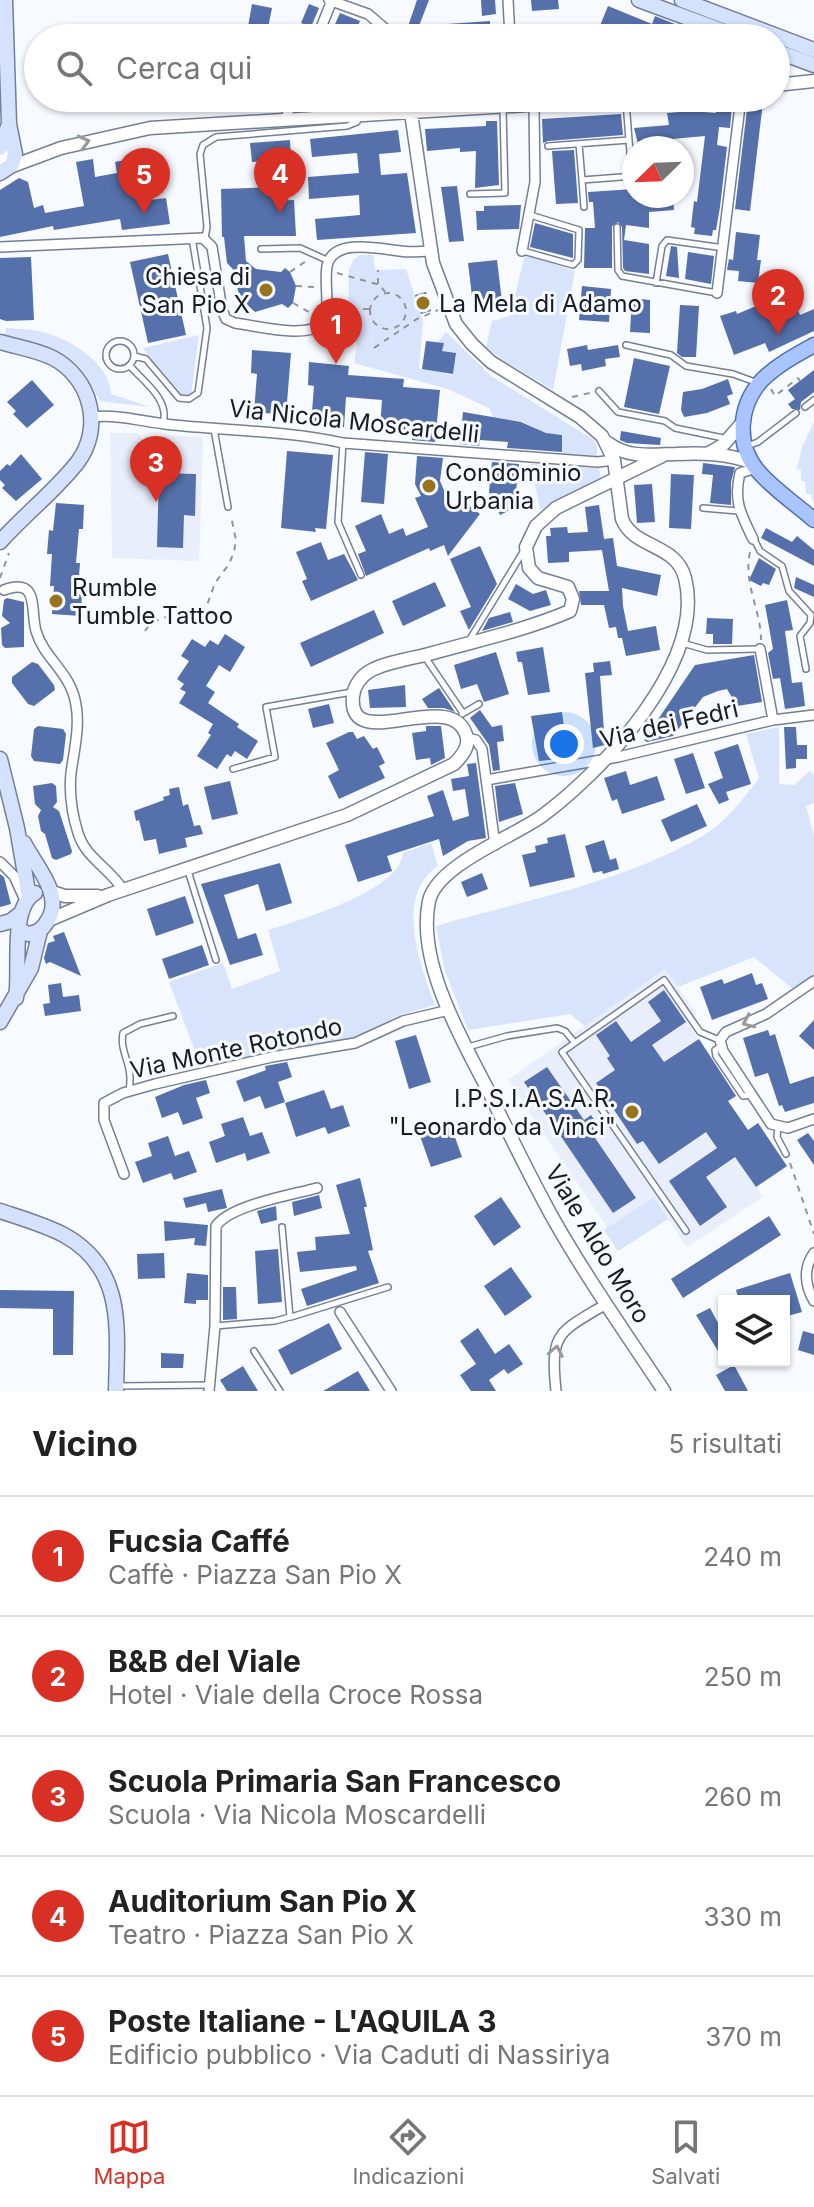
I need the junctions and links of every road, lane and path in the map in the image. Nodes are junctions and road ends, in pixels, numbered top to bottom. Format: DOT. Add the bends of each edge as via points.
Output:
graph roads {
  1 [pos="5,0"];
  2 [pos="331,0"];
  3 [pos="508,0"];
  4 [pos="639,0"];
  5 [pos="682,0"];
  6 [pos="322,24"];
  7 [pos="380,24"];
  8 [pos="509,24"];
  9 [pos="704,24"];
  10 [pos="745,24"];
  11 [pos="790,41"];
  12 [pos="814,50"];
  13 [pos="790,56"];
  14 [pos="814,65"];
  15 [pos="814,81"];
  16 [pos="790,84"];
  17 [pos="288,112"];
  18 [pos="417,112"];
  19 [pos="510,112"];
  20 [pos="534,112"];
  21 [pos="627,112"];
  22 [pos="739,112"];
  23 [pos="359,114"];
  24 [pos="286,118"];
  25 [pos="9,124"];
  26 [pos="629,136"];
  27 [pos="622,141"];
  28 [pos="2,144"];
  29 [pos="579,144"];
  30 [pos="548,146"];
  31 [pos="5,170"];
  32 [pos="622,177"];
  33 [pos="582,180"];
  34 [pos="470,194"];
  35 [pos="584,207"];
  36 [pos="530,215"];
  37 [pos="617,227"];
  38 [pos="192,238"];
  39 [pos="205,239"];
  40 [pos="0,247"];
  41 [pos="724,248"];
  42 [pos="261,249"];
  43 [pos="431,251"];
  44 [pos="522,251"];
  45 [pos="303,263"];
  46 [pos="328,266"];
  47 [pos="378,270"];
  48 [pos="290,272"];
  49 [pos="656,283"];
  50 [pos="378,284"];
  51 [pos="296,286"];
  52 [pos="309,287"];
  53 [pos="385,293"];
  54 [pos="717,293"];
  55 [pos="293,303"];
  56 [pos="304,309"];
  57 [pos="327,309"];
  58 [pos="370,309"];
  59 [pos="432,313"];
  60 [pos="406,314"];
  61 [pos="417,319"];
  62 [pos="0,342"];
  63 [pos="626,345"];
  64 [pos="814,345"];
  65 [pos="374,348"];
  66 [pos="134,356"];
  67 [pos="130,366"];
  68 [pos="793,372"];
  69 [pos="780,382"];
  70 [pos="759,384"];
  71 [pos="599,391"];
  72 [pos="814,400"];
  73 [pos="561,406"];
  74 [pos="805,407"];
  75 [pos="796,413"];
  76 [pos="91,417"];
  77 [pos="743,422"];
  78 [pos="162,424"];
  79 [pos="214,428"];
  80 [pos="729,440"];
  81 [pos="606,441"];
  82 [pos="343,443"];
  83 [pos="745,447"];
  84 [pos="634,454"];
  85 [pos="706,454"];
  86 [pos="662,456"];
  87 [pos="614,460"];
  88 [pos="754,466"];
  89 [pos="617,478"];
  90 [pos="228,507"];
  91 [pos="703,508"];
  92 [pos="738,511"];
  93 [pos="814,520"];
  94 [pos="753,539"];
  95 [pos="0,542"];
  96 [pos="526,547"];
  97 [pos="361,575"];
  98 [pos="4,590"];
  99 [pos="145,631"];
  100 [pos="681,642"];
  101 [pos="467,643"];
  102 [pos="760,649"];
  103 [pos="424,655"];
  104 [pos="806,669"];
  105 [pos="353,692"];
  106 [pos="479,704"];
  107 [pos="814,715"];
  108 [pos="459,716"];
  109 [pos="773,720"];
  110 [pos="467,738"];
  111 [pos="0,759"];
  112 [pos="603,760"];
  113 [pos="233,769"];
  114 [pos="486,780"];
  115 [pos="17,828"];
  116 [pos="495,845"];
  117 [pos="0,862"];
  118 [pos="188,870"];
  119 [pos="123,890"];
  120 [pos="50,892"];
  121 [pos="105,896"];
  122 [pos="25,904"];
  123 [pos="0,925"];
  124 [pos="44,925"];
  125 [pos="19,930"];
  126 [pos="216,960"];
  127 [pos="814,981"];
  128 [pos="16,998"];
  129 [pos="449,1010"];
  130 [pos="173,1016"];
  131 [pos="0,1022"];
  132 [pos="575,1043"];
  133 [pos="721,1043"];
  134 [pos="467,1048"];
  135 [pos="129,1091"];
  136 [pos="814,1119"];
  137 [pos="778,1127"];
  138 [pos="786,1154"];
  139 [pos="124,1174"];
  140 [pos="317,1188"];
  141 [pos="0,1211"];
  142 [pos="282,1227"];
  143 [pos="686,1231"];
  144 [pos="814,1234"];
  145 [pos="814,1253"];
  146 [pos="388,1287"];
  147 [pos="814,1301"];
  148 [pos="606,1304"];
  149 [pos="340,1312"];
  150 [pos="290,1317"];
  151 [pos="215,1326"];
  152 [pos="254,1351"];
  153 [pos="116,1388"];
  154 [pos="209,1388"];
  155 [pos="280,1391"];
  156 [pos="391,1391"];
  157 [pos="556,1391"];
  158 [pos="664,1391"];
  1 -- 25 [label="main road"];
  2 -- 6 [label="street"];
  2 -- 7 [label="street"];
  3 -- 8 [label="street"];
  4 -- 9 [label="main road"];
  5 -- 10 [label="main road"];
  11 -- 12 [label="main road"];
  13 -- 14 [label="main road"];
  15 -- 16 [label="street"];
  17 -- 24 [label="street"];
  18 -- 23 [label="street"];
  18 -- 43 [label="street"];
  19 -- 34 [label="lane" via="505,193"];
  20 -- 36 [label="street"];
  21 -- 26 [label="lane"];
  22 -- 41 [label="street"];
  23 -- 24 [label="street"];
  23 -- 39 [label="lane" via="357,122 347,126 207,141 200,154"];
  31 -- 24 [label="street, one-way" via="61,148 150,128"];
  25 -- 28 [label="main road"];
  25 -- 31 [label="main road" via="15,154"];
  27 -- 29 [label="lane"];
  28 -- 31 [label="street"];
  29 -- 30 [label="lane"];
  29 -- 33 [label="lane"];
  32 -- 33 [label="lane"];
  33 -- 35 [label="lane"];
  36 -- 44 [label="street"];
  36 -- 44 [label="lane" via="579,230 578,260 573,265"];
  37 -- 49 [label="lane" via="620,274"];
  38 -- 39 [label="street"];
  38 -- 40 [label="street"];
  38 -- 66 [label="lane" via="207,328 198,393 179,398 146,359"];
  39 -- 57 [label="street" via="214,253 226,319 313,330 322,325"];
  41 -- 49 [label="lane" via="667,240"];
  41 -- 54 [label="street"];
  42 -- 46 [label="lane" via="300,248"];
  43 -- 46 [label="street" via="357,247 339,252"];
  43 -- 73 [label="street" via="447,306 465,337 491,362"];
  45 -- 48 [label="path"];
  46 -- 50 [label="path"];
  46 -- 57 [label="street"];
  47 -- 50 [label="path"];
  49 -- 54 [label="lane"];
  50 -- 53 [label="path"];
  51 -- 52 [label="path"];
  53 -- 58 [label="path"];
  53 -- 60 [label="path" via="401,298"];
  55 -- 56 [label="path"];
  57 -- 58 [label="path"];
  58 -- 60 [label="path" via="372,320 386,329 401,323"];
  59 -- 61 [label="path"];
  60 -- 61 [label="path"];
  61 -- 65 [label="path"];
  62 -- 76 [label="main road" via="43,354 68,368 87,396"];
  63 -- 70 [label="lane"];
  64 -- 70 [label="main road"];
  66 -- 67 [label="lane"];
  66 -- 67 [label="lane" via="124,342 107,349 111,366"];
  67 -- 78 [label="lane" via="164,405"];
  68 -- 69 [label="path" via="799,380 775,396 770,390"];
  70 -- 77 [label="main road"];
  71 -- 73 [label="path" via="567,398"];
  71 -- 80 [label="lane" via="618,412"];
  72 -- 74 [label="lane"];
  73 -- 81 [label="street"];
  75 -- 83 [label="lane"];
  76 -- 78 [label="street, Via Nicola Moscardelli"];
  76 -- 95 [label="main road" via="89,442 77,462"];
  77 -- 80 [label="street"];
  77 -- 83 [label="main road"];
  78 -- 79 [label="street, Via Nicola Moscardelli"];
  79 -- 82 [label="street, Via Nicola Moscardelli"];
  79 -- 90 [label="lane"];
  80 -- 85 [label="street"];
  81 -- 84 [label="street"];
  81 -- 87 [label="street, Viale Aldo Moro"];
  82 -- 87 [label="street, Via Nicola Moscardelli"];
  82 -- 97 [label="lane" via="338,522"];
  83 -- 88 [label="main road"];
  84 -- 86 [label="street"];
  84 -- 87 [label="street"];
  85 -- 86 [label="street"];
  85 -- 88 [label="street"];
  86 -- 89 [label="street"];
  87 -- 89 [label="street, Viale Aldo Moro"];
  88 -- 92 [label="street" via="739,474"];
  88 -- 93 [label="main road"];
  89 -- 96 [label="street" via="556,508 536,526"];
  89 -- 100 [label="street, Viale Aldo Moro" via="622,519 629,531 668,553 683,571 688,606"];
  90 -- 99 [label="path" via="234,552 206,608 165,617"];
  91 -- 92 [label="lane"];
  92 -- 94 [label="street"];
  94 -- 102 [label="path" via="747,575 761,631"];
  94 -- 104 [label="lane" via="760,551 782,566 789,591 811,615 800,636"];
  96 -- 101 [label="lane"];
  96 -- 101 [label="street" via="531,572 568,587 572,607"];
  98 -- 119 [label="street" via="18,587 29,592 38,636 72,690 77,719 70,790 76,825 88,852"];
  100 -- 102 [label="lane" via="707,650"];
  100 -- 112 [label="street, Viale Aldo Moro" via="645,709"];
  101 -- 103 [label="street"];
  102 -- 109 [label="street"];
  103 -- 105 [label="street" via="372,670"];
  103 -- 108 [label="lane"];
  105 -- 108 [label="street" via="357,714 371,722"];
  105 -- 113 [label="lane" via="266,707 275,757"];
  106 -- 108 [label="lane"];
  107 -- 109 [label="street, Via dei Fedri"];
  108 -- 110 [label="street"];
  109 -- 112 [label="street, Via dei Fedri"];
  110 -- 114 [label="street" via="481,746"];
  110 -- 118 [label="street" via="454,764 417,783 347,815"];
  111 -- 115 [label="main road"];
  112 -- 114 [label="street, Via dei Fedri"];
  112 -- 116 [label="street, Viale Aldo Moro" via="543,815"];
  114 -- 116 [label="street"];
  115 -- 120 [label="main road"];
  115 -- 122 [label="main road"];
  116 -- 129 [label="street, Viale Aldo Moro" via="449,872 431,895 431,953"];
  117 -- 122 [label="street" via="16,879"];
  118 -- 119 [label="street"];
  118 -- 126 [label="lane"];
  119 -- 121 [label="street"];
  120 -- 121 [label="street"];
  120 -- 122 [label="main road"];
  120 -- 124 [label="main road" via="53,910"];
  121 -- 124 [label="street"];
  122 -- 123 [label="main road" via="11,921"];
  122 -- 125 [label="main road"];
  123 -- 125 [label="main road"];
  124 -- 125 [label="main road" via="28,934"];
  124 -- 128 [label="main road"];
  125 -- 128 [label="main road"];
  127 -- 133 [label="street, one-way" via="766,1014 726,1032"];
  128 -- 131 [label="main road"];
  129 -- 134 [label="street, Viale Aldo Moro"];
  129 -- 135 [label="street, Via Monte Rotondo" via="403,1021 353,1044"];
  130 -- 135 [label="lane" via="123,1033 131,1070"];
  132 -- 133 [label="lane" via="664,980 700,1032"];
  132 -- 134 [label="lane" via="555,1028"];
  132 -- 143 [label="lane" via="562,1052"];
  133 -- 137 [label="street" via="751,1095"];
  134 -- 148 [label="street, Viale Aldo Moro" via="550,1213"];
  135 -- 139 [label="street, Via Monte Rotondo" via="108,1099 102,1110"];
  136 -- 137 [label="street"];
  137 -- 138 [label="lane"];
  138 -- 144 [label="path"];
  140 -- 151 [label="street" via="240,1210 217,1223"];
  141 -- 153 [label="main road" via="66,1236 102,1268 114,1299"];
  142 -- 150 [label="lane"];
  145 -- 147 [label="street" via="806,1269"];
  146 -- 150 [label="lane"];
  157 -- 148 [label="street, one-way" via="555,1345 564,1330"];
  148 -- 158 [label="street, Viale Aldo Moro"];
  149 -- 156 [label="street"];
  150 -- 151 [label="lane"];
  151 -- 154 [label="street"];
  152 -- 155 [label="lane"];
  153 -- 154 [label="lane"];
}
